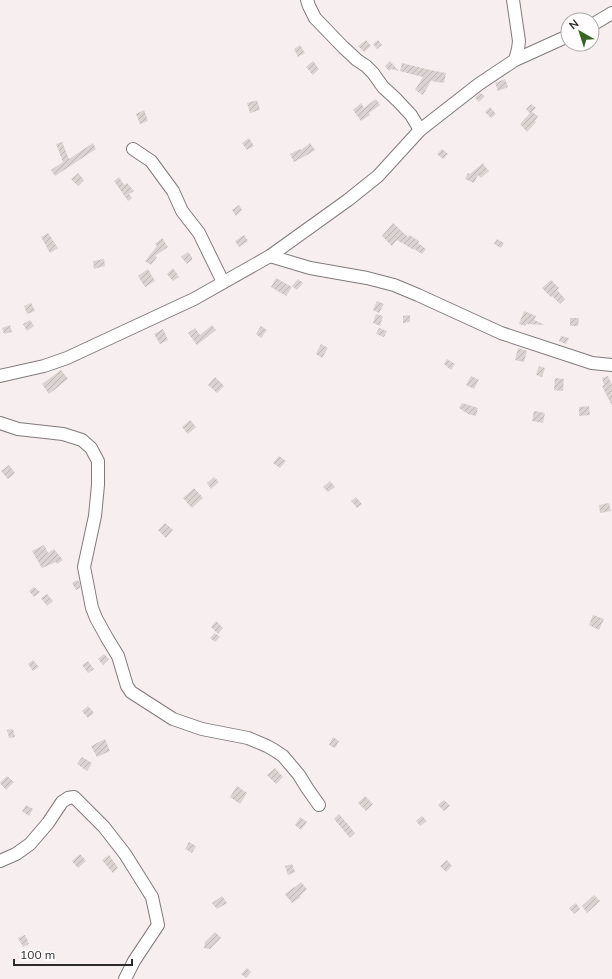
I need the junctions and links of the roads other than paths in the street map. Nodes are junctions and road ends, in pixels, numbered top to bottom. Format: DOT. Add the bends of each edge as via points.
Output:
graph roads {
  1 [pos="307,0"];
  2 [pos="513,0"];
  3 [pos="612,13"];
  4 [pos="600,20"];
  5 [pos="560,40"];
  6 [pos="515,60"];
  7 [pos="420,130"];
  8 [pos="132,149"];
  9 [pos="270,256"];
  10 [pos="223,282"];
  11 [pos="612,365"];
  12 [pos="0,376"];
  13 [pos="0,423"];
  14 [pos="319,805"];
  15 [pos="0,861"];
  16 [pos="125,979"];
  1 -- 7 [label="street" via="315,18 373,73 411,115"];
  2 -- 6 [label="street" via="518,40"];
  3 -- 4 [label="street"];
  5 -- 6 [label="street"];
  6 -- 7 [label="street" via="479,84"];
  7 -- 9 [label="street" via="378,176"];
  8 -- 10 [label="street" via="151,161 173,191 182,212 199,233"];
  9 -- 10 [label="street"];
  9 -- 11 [label="street" via="310,268 394,285 501,333 592,363"];
  10 -- 12 [label="street" via="194,299 67,358"];
  13 -- 14 [label="street" via="18,429 63,434 82,440 92,448 98,461 98,485 95,516 84,567 92,608 118,656 131,692 173,719 202,729 248,738 274,750 283,756 299,775"];
  15 -- 16 [label="street" via="30,844 62,802 74,797 104,827 152,897 158,925"];
}
